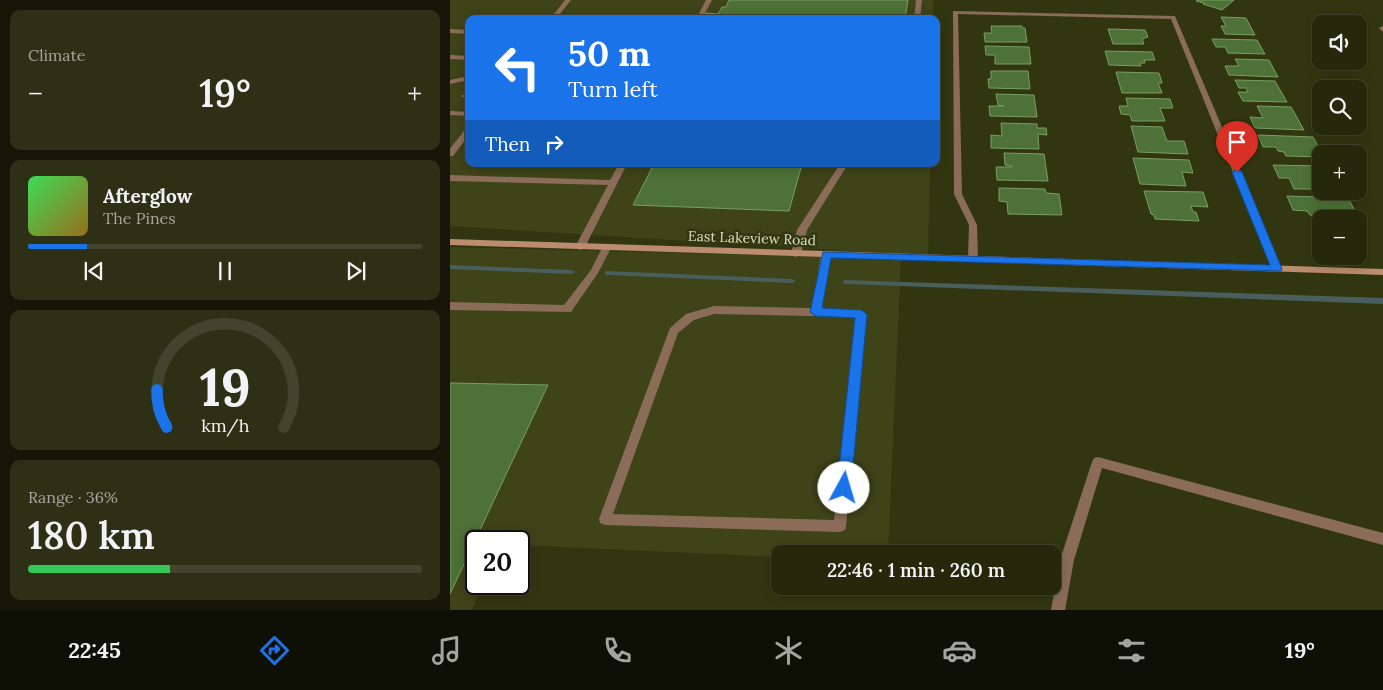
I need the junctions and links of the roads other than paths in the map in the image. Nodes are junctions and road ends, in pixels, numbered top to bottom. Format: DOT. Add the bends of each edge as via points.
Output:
graph roads {
  1 [pos="568,0"];
  2 [pos="709,0"];
  3 [pos="919,0"];
  4 [pos="556,15"];
  5 [pos="701,15"];
  6 [pos="917,15"];
  7 [pos="450,32"];
  8 [pos="465,32"];
  9 [pos="450,57"];
  10 [pos="465,58"];
  11 [pos="465,80"];
  12 [pos="450,82"];
  13 [pos="450,113"];
  14 [pos="465,114"];
  15 [pos="465,135"];
  16 [pos="450,154"];
  17 [pos="621,167"];
  18 [pos="842,167"];
  19 [pos="450,178"];
  20 [pos="613,183"];
  21 [pos="450,242"];
  22 [pos="580,247"];
  23 [pos="606,248"];
  24 [pos="796,254"];
  25 [pos="826,255"];
  26 [pos="973,259"];
  27 [pos="1277,269"];
  28 [pos="1383,272"];
  29 [pos="450,306"];
  30 [pos="816,312"];
  31 [pos="1383,539"];
  32 [pos="1058,610"];
  1 -- 4 [label="street"];
  2 -- 5 [label="street"];
  3 -- 6 [label="street"];
  7 -- 8 [label="street"];
  9 -- 10 [label="street"];
  11 -- 12 [label="street"];
  13 -- 14 [label="street"];
  15 -- 16 [label="street"];
  17 -- 20 [label="street"];
  18 -- 24 [label="street" via="802,230"];
  19 -- 20 [label="street"];
  20 -- 22 [label="street"];
  21 -- 22 [label="street, East Lakeview Road"];
  22 -- 23 [label="street, East Lakeview Road"];
  23 -- 24 [label="street, East Lakeview Road"];
  23 -- 29 [label="street" via="595,271 568,309"];
  24 -- 25 [label="street, East Lakeview Road"];
  25 -- 26 [label="street, East Lakeview Road"];
  25 -- 30 [label="street"];
  26 -- 27 [label="street, East Lakeview Road"];
  26 -- 27 [label="street" via="973,225 958,194 955,12 1173,17"];
  27 -- 28 [label="street, East Lakeview Road"];
  30 -- 30 [label="street" via="861,314 840,526 604,519 674,331 690,317 714,310"];
  31 -- 32 [label="street" via="1098,462 1067,560"];
}
